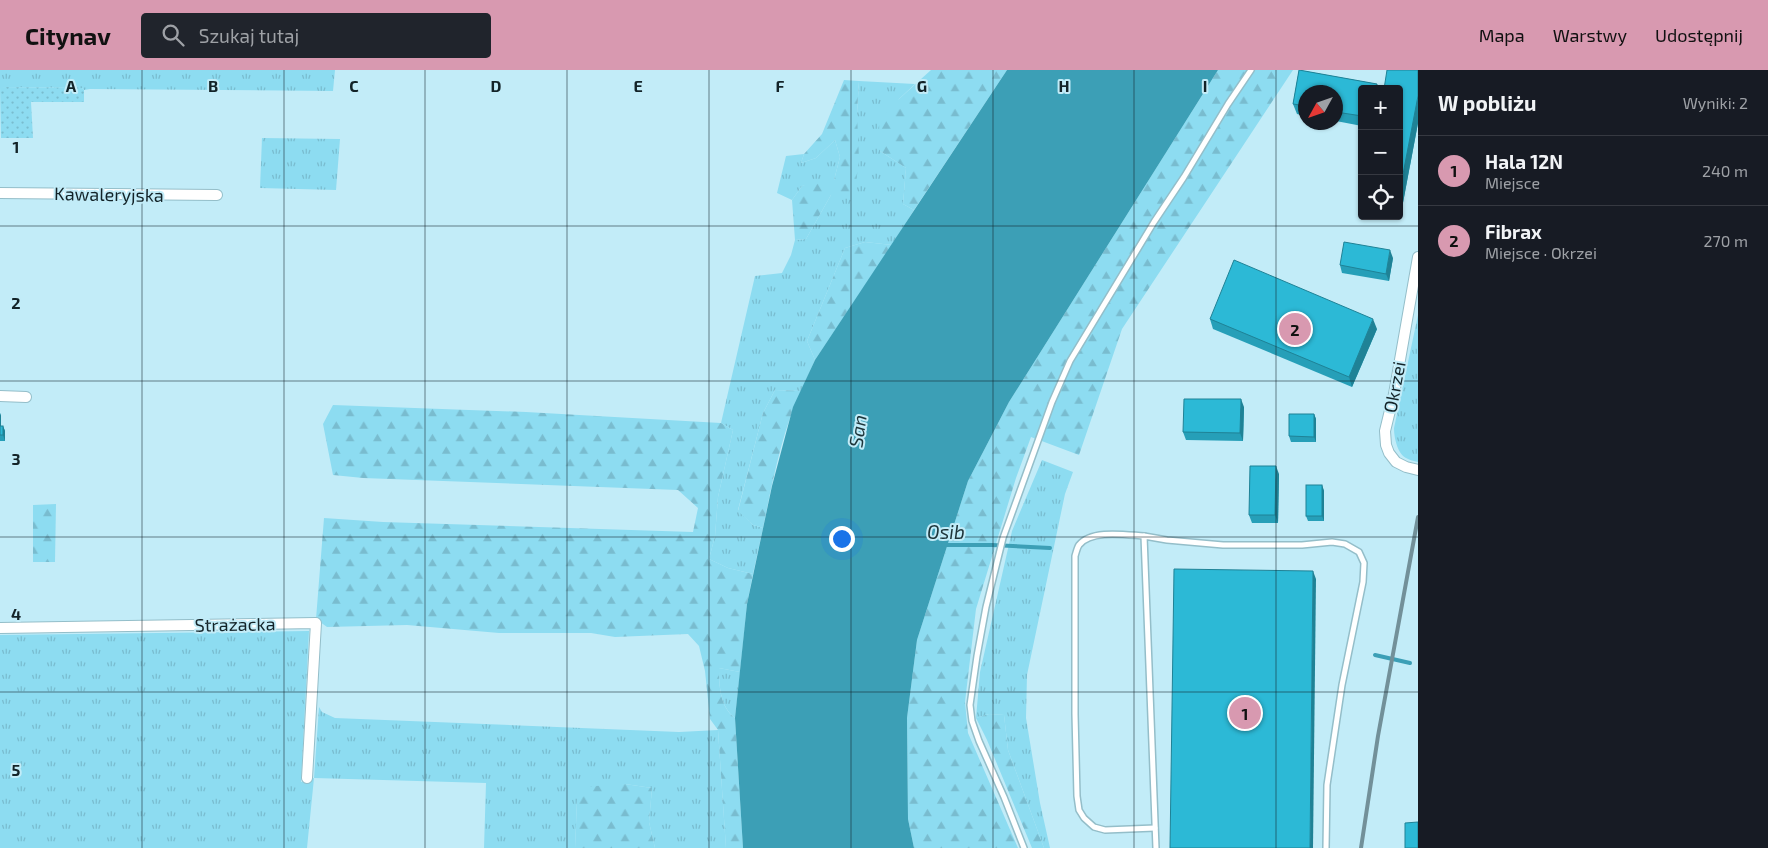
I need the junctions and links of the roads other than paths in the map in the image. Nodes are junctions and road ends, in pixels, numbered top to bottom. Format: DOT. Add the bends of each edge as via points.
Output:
graph roads {
  1 [pos="1251,70"];
  2 [pos="0,192"];
  3 [pos="217,194"];
  4 [pos="1418,257"];
  5 [pos="0,396"];
  6 [pos="26,397"];
  7 [pos="1418,470"];
  8 [pos="1144,536"];
  9 [pos="0,628"];
  10 [pos="307,778"];
  11 [pos="1155,828"];
  12 [pos="1024,848"];
  13 [pos="1156,848"];
  14 [pos="1326,848"];
  1 -- 12 [label="lane" via="1070,361 1052,402 998,554 978,648 970,705 979,741"];
  2 -- 3 [label="street, Kawaleryjska"];
  4 -- 7 [label="street, Okrzei" via="1385,431 1386,445 1396,462"];
  5 -- 6 [label="street"];
  8 -- 11 [label="lane"];
  8 -- 11 [label="lane" via="1099,534 1079,545 1075,556 1077,796 1079,810 1094,826 1106,830"];
  8 -- 14 [label="lane" via="1224,545 1332,542 1345,544 1359,552 1364,563 1364,582 1342,685 1327,785"];
  9 -- 10 [label="street, Strażacka" via="316,623"];
  11 -- 13 [label="lane"];
}
